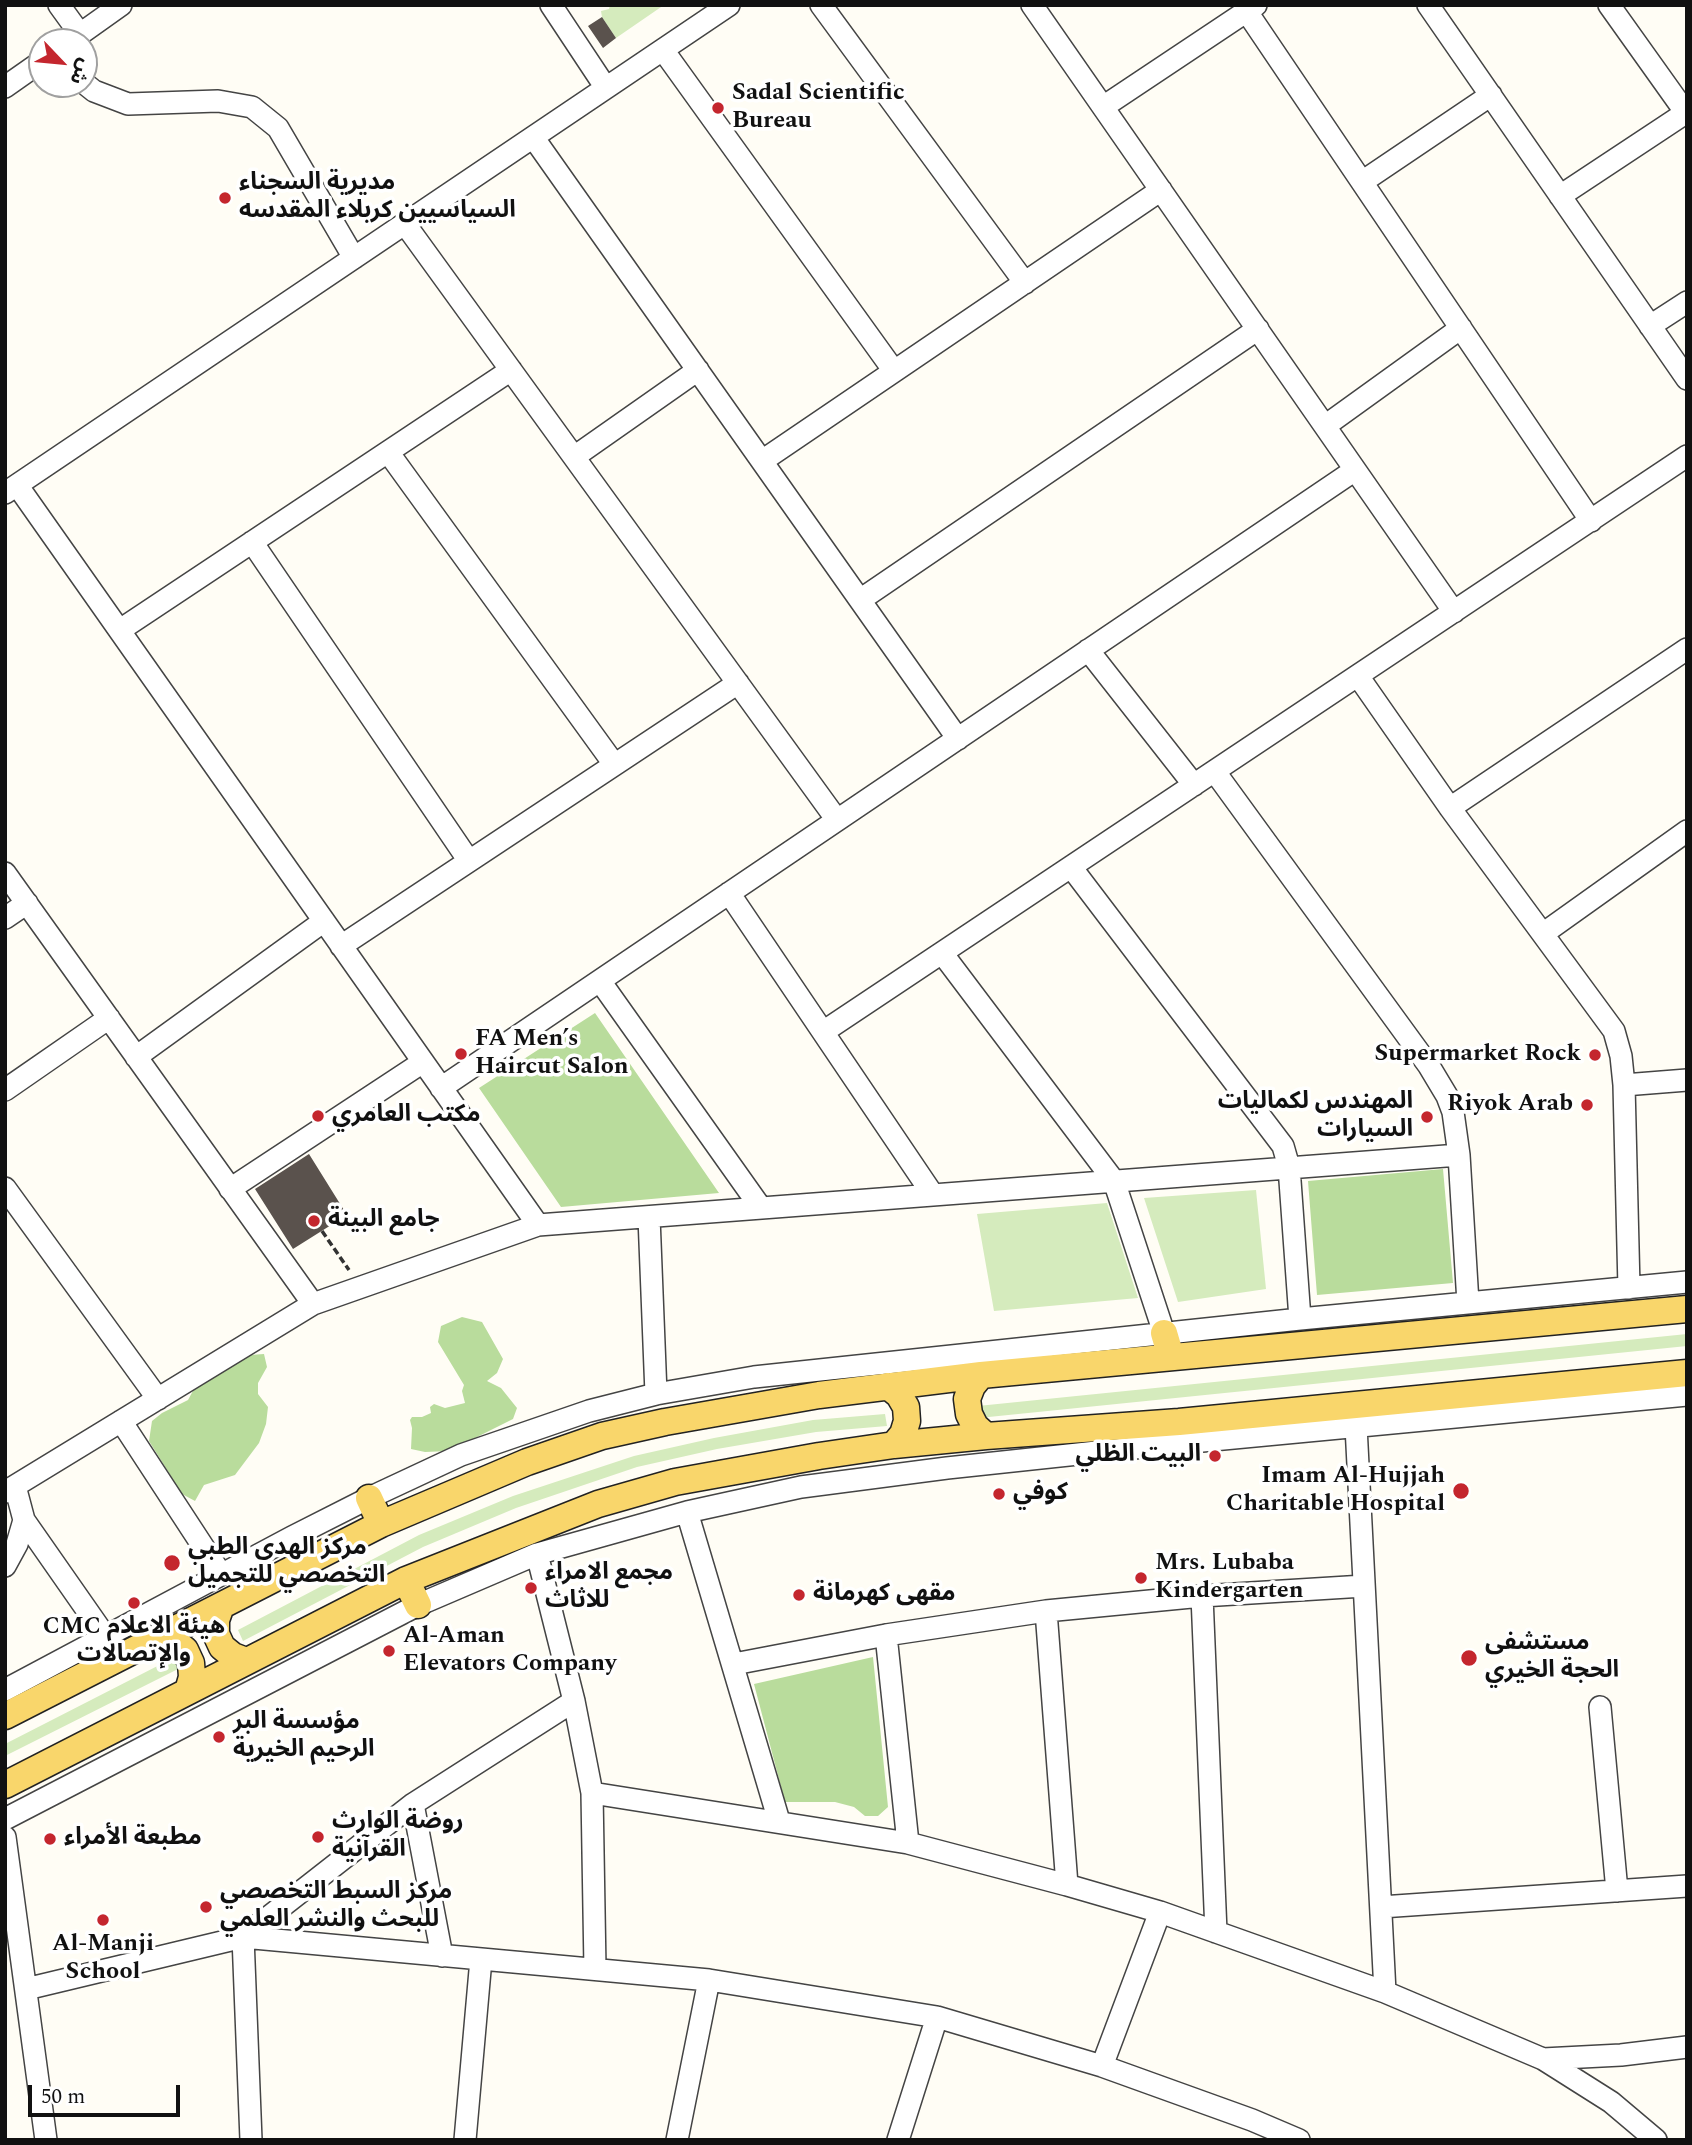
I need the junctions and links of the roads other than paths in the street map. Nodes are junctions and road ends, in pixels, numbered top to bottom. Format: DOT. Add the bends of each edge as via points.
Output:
graph roads {
  1 [pos="59,5"];
  2 [pos="121,5"];
  3 [pos="551,5"];
  4 [pos="729,5"];
  5 [pos="821,5"];
  6 [pos="1032,5"];
  7 [pos="1428,5"];
  8 [pos="1609,5"];
  9 [pos="1252,8"];
  10 [pos="70,28"];
  11 [pos="89,28"];
  12 [pos="663,50"];
  13 [pos="28,71"];
  14 [pos="5,87"];
  15 [pos="606,88"];
  16 [pos="98,93"];
  17 [pos="1491,95"];
  18 [pos="1103,107"];
  19 [pos="1686,113"];
  20 [pos="533,137"];
  21 [pos="1362,182"];
  22 [pos="1161,190"];
  23 [pos="1560,196"];
  24 [pos="405,224"];
  25 [pos="354,258"];
  26 [pos="1025,283"];
  27 [pos="1687,302"];
  28 [pos="1650,327"];
  29 [pos="1461,328"];
  30 [pos="1258,329"];
  31 [pos="511,370"];
  32 [pos="698,370"];
  33 [pos="894,371"];
  34 [pos="1687,379"];
  35 [pos="1325,426"];
  36 [pos="388,452"];
  37 [pos="1687,456"];
  38 [pos="573,457"];
  39 [pos="762,461"];
  40 [pos="1355,470"];
  41 [pos="11,489"];
  42 [pos="1591,521"];
  43 [pos="252,542"];
  44 [pos="860,600"];
  45 [pos="1454,612"];
  46 [pos="120,630"];
  47 [pos="1687,649"];
  48 [pos="1088,650"];
  49 [pos="1358,676"];
  50 [pos="738,683"];
  51 [pos="958,738"];
  52 [pos="614,764"];
  53 [pos="1215,772"];
  54 [pos="1194,785"];
  55 [pos="1450,807"];
  56 [pos="837,820"];
  57 [pos="1687,831"];
  58 [pos="469,861"];
  59 [pos="1071,867"];
  60 [pos="5,873"];
  61 [pos="729,893"];
  62 [pos="27,903"];
  63 [pos="5,918"];
  64 [pos="324,921"];
  65 [pos="1544,933"];
  66 [pos="341,946"];
  67 [pos="942,953"];
  68 [pos="600,981"];
  69 [pos="109,1018"];
  70 [pos="823,1032"];
  71 [pos="136,1057"];
  72 [pos="423,1062"];
  73 [pos="1687,1080"];
  74 [pos="1624,1085"];
  75 [pos="441,1088"];
  76 [pos="5,1090"];
  77 [pos="1459,1155"];
  78 [pos="1289,1168"];
  79 [pos="1114,1181"];
  80 [pos="5,1188"];
  81 [pos="230,1189"];
  82 [pos="933,1195"];
  83 [pos="761,1208"];
  84 [pos="649,1217"];
  85 [pos="538,1225"];
  86 [pos="1687,1282"];
  87 [pos="1629,1288"];
  88 [pos="1468,1303"];
  89 [pos="313,1304"];
  90 [pos="1687,1309"];
  91 [pos="1300,1319"];
  92 [pos="1168,1345"];
  93 [pos="1687,1373"];
  94 [pos="981,1375"];
  95 [pos="888,1386"];
  96 [pos="656,1394"];
  97 [pos="1687,1395"];
  98 [pos="158,1399"];
  99 [pos="121,1421"];
  100 [pos="1356,1426"];
  101 [pos="1180,1432"];
  102 [pos="986,1436"];
  103 [pos="894,1445"];
  104 [pos="8,1489"];
  105 [pos="369,1498"];
  106 [pos="687,1512"];
  107 [pos="24,1520"];
  108 [pos="381,1524"];
  109 [pos="537,1553"];
  110 [pos="5,1566"];
  111 [pos="220,1574"];
  112 [pos="406,1580"];
  113 [pos="1364,1586"];
  114 [pos="1202,1596"];
  115 [pos="418,1605"];
  116 [pos="221,1606"];
  117 [pos="1046,1611"];
  118 [pos="886,1635"];
  119 [pos="106,1636"];
  120 [pos="161,1637"];
  121 [pos="246,1661"];
  122 [pos="734,1664"];
  123 [pos="5,1690"];
  124 [pos="188,1691"];
  125 [pos="574,1701"];
  126 [pos="1600,1707"];
  127 [pos="5,1716"];
  128 [pos="5,1785"];
  129 [pos="592,1793"];
  130 [pos="413,1804"];
  131 [pos="5,1819"];
  132 [pos="779,1821"];
  133 [pos="5,1837"];
  134 [pos="908,1843"];
  135 [pos="1067,1885"];
  136 [pos="1687,1886"];
  137 [pos="1617,1891"];
  138 [pos="1381,1907"];
  139 [pos="1160,1912"];
  140 [pos="1216,1932"];
  141 [pos="243,1937"];
  142 [pos="442,1956"];
  143 [pos="481,1959"];
  144 [pos="595,1969"];
  145 [pos="709,1980"];
  146 [pos="26,1989"];
  147 [pos="1385,1992"];
  148 [pos="937,2017"];
  149 [pos="1687,2048"];
  150 [pos="1543,2059"];
  151 [pos="1102,2066"];
  152 [pos="1252,2119"];
  153 [pos="46,2140"];
  154 [pos="251,2140"];
  155 [pos="465,2140"];
  156 [pos="677,2140"];
  157 [pos="898,2140"];
  158 [pos="1245,2140"];
  159 [pos="1299,2140"];
  160 [pos="1657,2140"];
  1 -- 10 [label="street"];
  2 -- 11 [label="street"];
  3 -- 15 [label="street"];
  4 -- 12 [label="street"];
  5 -- 26 [label="street"];
  6 -- 18 [label="street"];
  7 -- 17 [label="street"];
  8 -- 19 [label="street"];
  9 -- 18 [label="street"];
  9 -- 21 [label="street"];
  12 -- 15 [label="street"];
  12 -- 33 [label="street"];
  13 -- 14 [label="street"];
  15 -- 20 [label="street"];
  16 -- 25 [label="street" via="128,104 218,101 253,107 278,128"];
  17 -- 21 [label="street"];
  17 -- 23 [label="street"];
  18 -- 22 [label="street"];
  19 -- 23 [label="street"];
  20 -- 24 [label="street"];
  20 -- 32 [label="street"];
  21 -- 29 [label="street"];
  22 -- 26 [label="street"];
  22 -- 30 [label="street"];
  23 -- 28 [label="street"];
  24 -- 25 [label="street"];
  24 -- 31 [label="street"];
  25 -- 41 [label="street"];
  26 -- 33 [label="street"];
  27 -- 28 [label="street"];
  28 -- 34 [label="street"];
  29 -- 35 [label="street"];
  29 -- 42 [label="street"];
  30 -- 35 [label="street"];
  30 -- 44 [label="street"];
  31 -- 36 [label="street"];
  31 -- 38 [label="street"];
  32 -- 38 [label="street"];
  32 -- 39 [label="street"];
  33 -- 39 [label="street"];
  35 -- 40 [label="street"];
  36 -- 43 [label="street"];
  36 -- 52 [label="street"];
  37 -- 42 [label="street"];
  38 -- 50 [label="street"];
  39 -- 44 [label="street"];
  40 -- 45 [label="street"];
  40 -- 48 [label="street"];
  41 -- 46 [label="street"];
  42 -- 45 [label="street"];
  43 -- 46 [label="street"];
  43 -- 58 [label="street"];
  44 -- 51 [label="street"];
  45 -- 49 [label="street"];
  46 -- 64 [label="street"];
  47 -- 55 [label="street"];
  48 -- 51 [label="street"];
  48 -- 54 [label="street"];
  49 -- 53 [label="street"];
  49 -- 55 [label="street"];
  50 -- 52 [label="street"];
  50 -- 56 [label="street"];
  51 -- 56 [label="street"];
  52 -- 58 [label="street"];
  53 -- 54 [label="street"];
  53 -- 77 [label="street" via="1439,1081 1452,1112"];
  54 -- 59 [label="street"];
  55 -- 65 [label="street"];
  56 -- 61 [label="street"];
  57 -- 65 [label="street"];
  58 -- 66 [label="street"];
  59 -- 67 [label="street"];
  59 -- 78 [label="street" via="1277,1136"];
  60 -- 62 [label="street"];
  61 -- 68 [label="street"];
  61 -- 70 [label="street"];
  62 -- 63 [label="street"];
  62 -- 69 [label="street"];
  64 -- 66 [label="street"];
  64 -- 71 [label="street"];
  65 -- 74 [label="street" via="1609,1021 1618,1043"];
  66 -- 72 [label="street"];
  67 -- 70 [label="street"];
  67 -- 79 [label="street"];
  68 -- 75 [label="street"];
  68 -- 83 [label="street"];
  69 -- 71 [label="street"];
  69 -- 76 [label="street"];
  70 -- 82 [label="street"];
  71 -- 81 [label="street"];
  72 -- 75 [label="street"];
  72 -- 81 [label="street"];
  73 -- 74 [label="street"];
  74 -- 87 [label="street"];
  75 -- 85 [label="street"];
  77 -- 78 [label="street"];
  77 -- 88 [label="street"];
  78 -- 79 [label="street"];
  78 -- 91 [label="street"];
  79 -- 82 [label="street"];
  79 -- 92 [label="street"];
  80 -- 98 [label="street"];
  81 -- 89 [label="street"];
  82 -- 83 [label="street"];
  83 -- 84 [label="street"];
  84 -- 85 [label="street"];
  84 -- 96 [label="street"];
  85 -- 89 [label="street"];
  86 -- 87 [label="street"];
  87 -- 88 [label="street"];
  88 -- 91 [label="street"];
  89 -- 98 [label="street"];
  90 -- 92 [label="main road"];
  91 -- 92 [label="street"];
  92 -- 94 [label="main road"];
  92 -- 96 [label="street" via="754,1377"];
  93 -- 101 [label="main road"];
  94 -- 95 [label="main road"];
  94 -- 102 [label="main road" via="967,1399 975,1426"];
  95 -- 103 [label="main road" via="906,1407 904,1434"];
  95 -- 108 [label="main road" via="602,1436 527,1462"];
  96 -- 105 [label="street" via="589,1411 461,1455"];
  97 -- 100 [label="street"];
  98 -- 99 [label="street"];
  99 -- 104 [label="street"];
  99 -- 111 [label="street"];
  100 -- 101 [label="street"];
  100 -- 113 [label="street"];
  101 -- 102 [label="main road"];
  101 -- 106 [label="street" via="801,1487"];
  102 -- 103 [label="main road"];
  103 -- 112 [label="main road" via="675,1482 598,1504"];
  104 -- 107 [label="street"];
  105 -- 108 [label="main road"];
  105 -- 111 [label="street"];
  106 -- 109 [label="street"];
  106 -- 122 [label="street"];
  107 -- 110 [label="street"];
  107 -- 119 [label="street"];
  108 -- 116 [label="main road"];
  109 -- 115 [label="street"];
  109 -- 125 [label="street"];
  111 -- 119 [label="street"];
  112 -- 115 [label="main road"];
  112 -- 121 [label="main road"];
  113 -- 114 [label="street"];
  113 -- 138 [label="street"];
  114 -- 117 [label="street"];
  114 -- 140 [label="street"];
  115 -- 131 [label="street"];
  116 -- 120 [label="main road"];
  116 -- 121 [label="main road" via="216,1634 222,1647"];
  117 -- 118 [label="street"];
  117 -- 135 [label="street"];
  118 -- 122 [label="street"];
  118 -- 134 [label="street"];
  119 -- 123 [label="street"];
  120 -- 124 [label="main road" via="185,1650 191,1663"];
  120 -- 127 [label="main road"];
  121 -- 124 [label="main road"];
  122 -- 132 [label="street"];
  124 -- 128 [label="main road"];
  125 -- 129 [label="street"];
  125 -- 130 [label="street"];
  126 -- 137 [label="street"];
  129 -- 132 [label="street"];
  129 -- 144 [label="street"];
  130 -- 141 [label="street"];
  130 -- 142 [label="street"];
  132 -- 134 [label="street"];
  133 -- 146 [label="street"];
  134 -- 135 [label="street"];
  135 -- 139 [label="street"];
  136 -- 137 [label="street"];
  137 -- 138 [label="street"];
  138 -- 147 [label="street"];
  139 -- 140 [label="street"];
  139 -- 151 [label="street"];
  140 -- 147 [label="street"];
  141 -- 142 [label="street"];
  141 -- 146 [label="street"];
  141 -- 154 [label="street"];
  142 -- 143 [label="street"];
  143 -- 144 [label="street"];
  143 -- 155 [label="street"];
  144 -- 145 [label="street"];
  145 -- 148 [label="street"];
  145 -- 156 [label="street"];
  146 -- 153 [label="street"];
  147 -- 150 [label="street"];
  148 -- 151 [label="street"];
  148 -- 157 [label="street"];
  149 -- 150 [label="street"];
  150 -- 160 [label="street" via="1611,2102"];
  151 -- 152 [label="street"];
  152 -- 158 [label="street"];
  152 -- 159 [label="street"];
}
